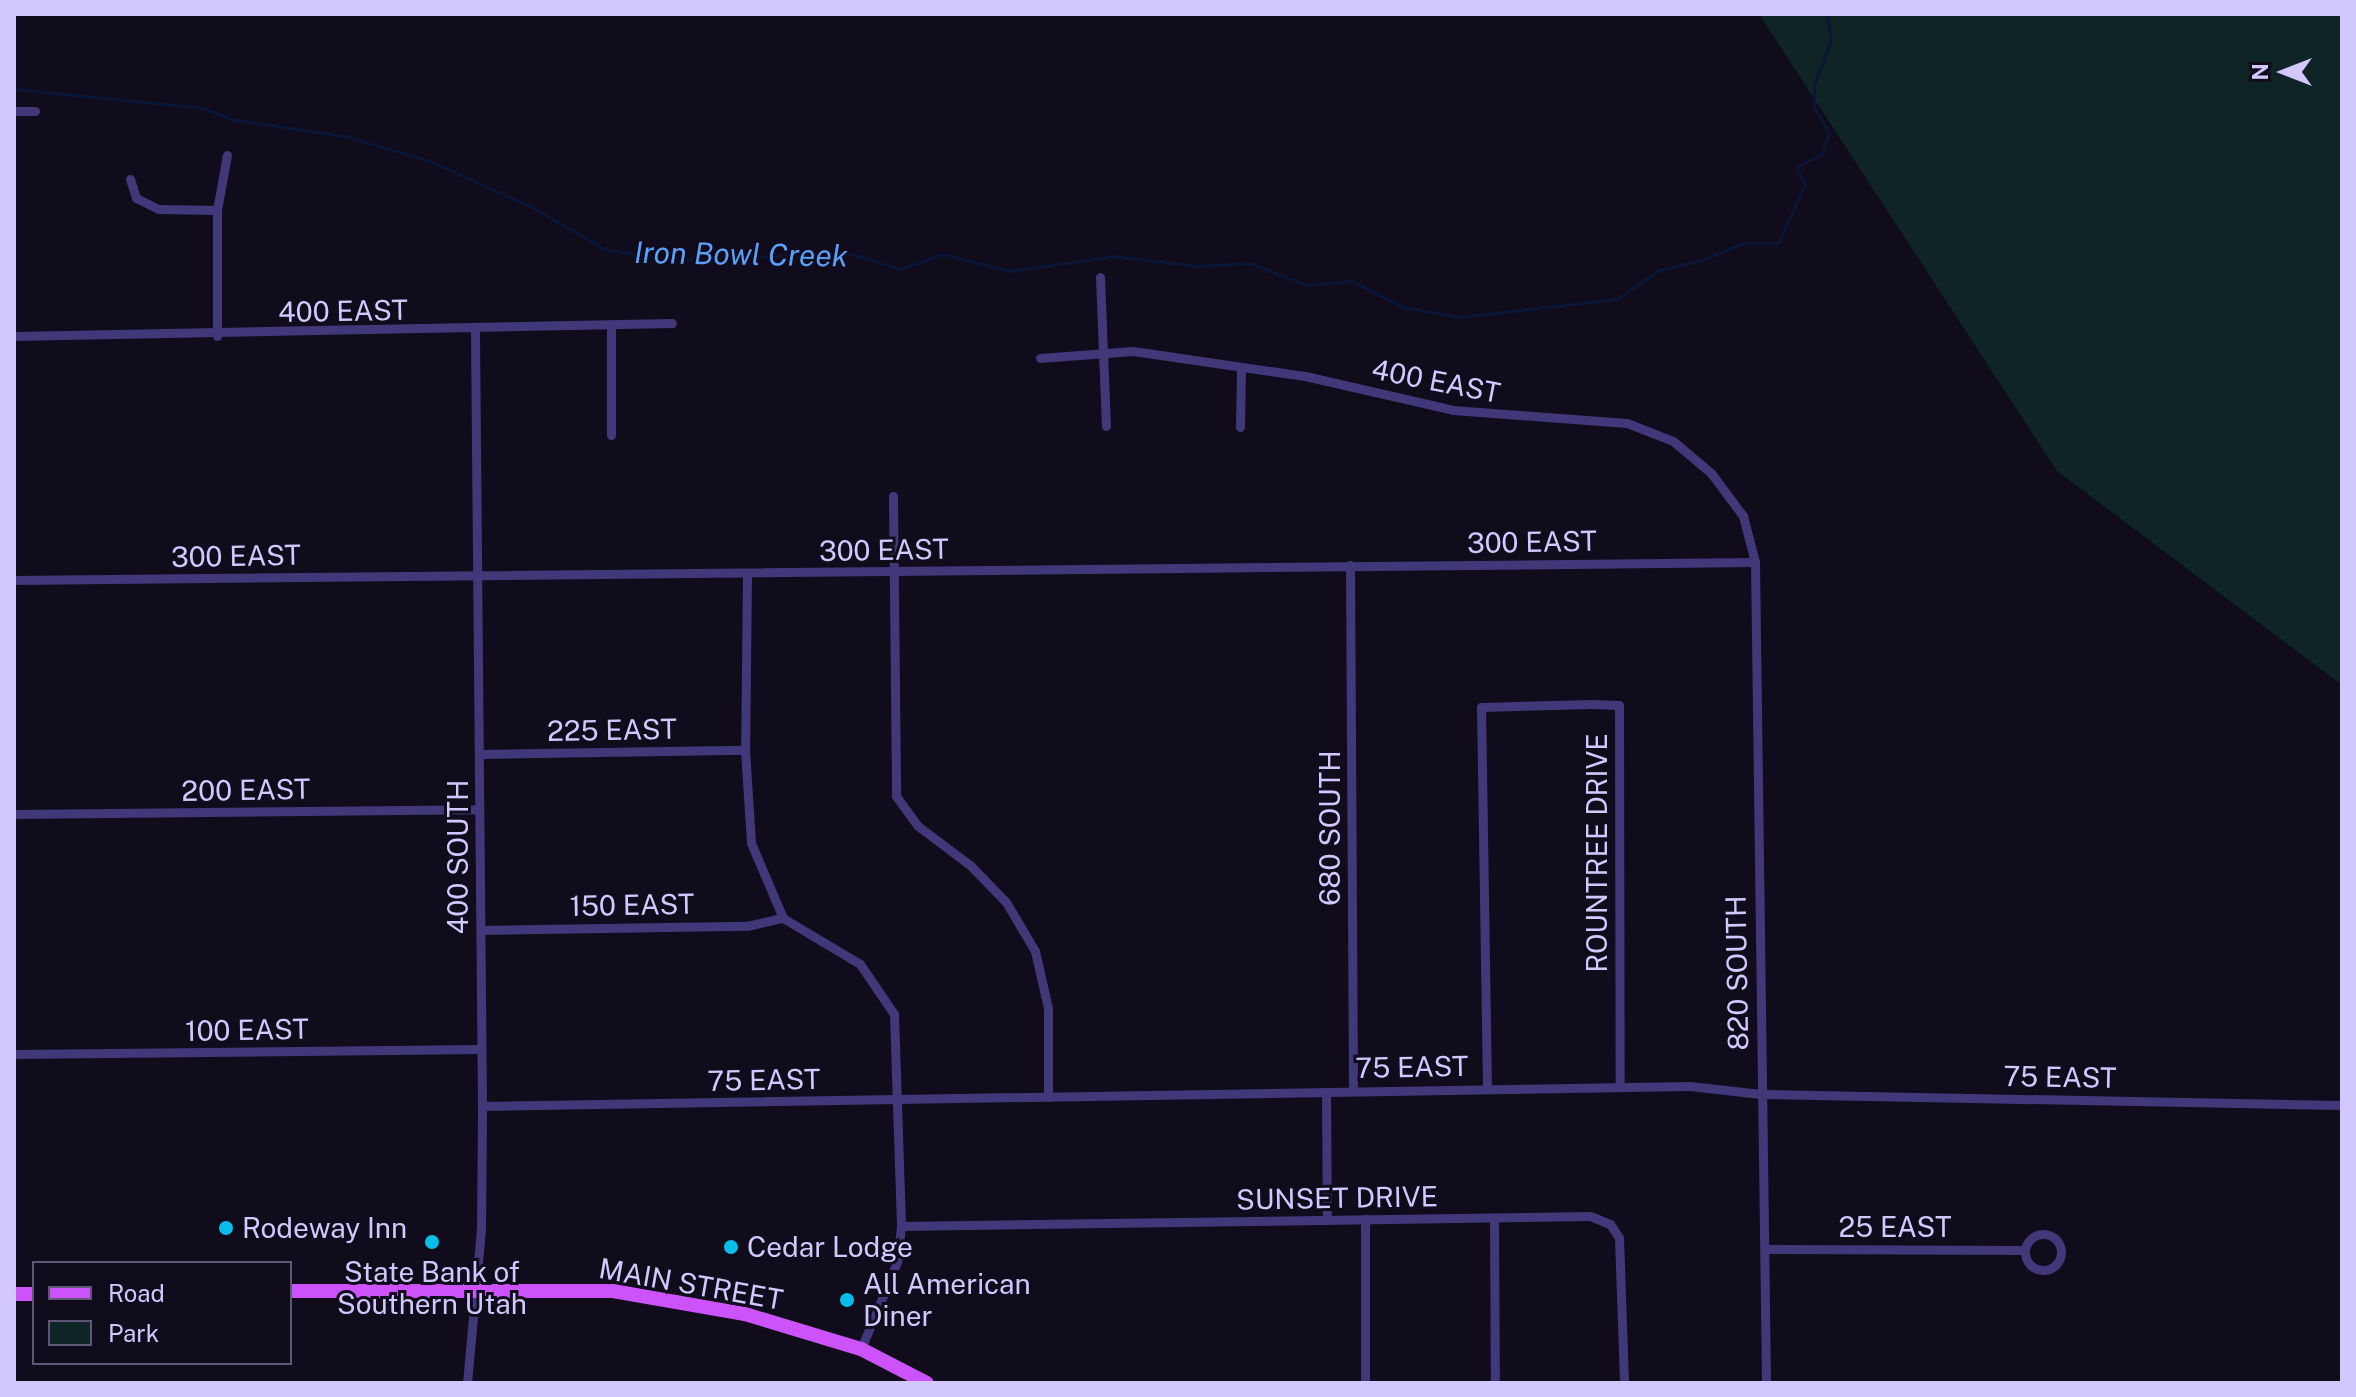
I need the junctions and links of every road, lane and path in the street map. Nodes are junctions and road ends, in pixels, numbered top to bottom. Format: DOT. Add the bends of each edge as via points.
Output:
graph roads {
  1 [pos="14,111"];
  2 [pos="35,111"];
  3 [pos="227,155"];
  4 [pos="130,179"];
  5 [pos="217,210"];
  6 [pos="1100,277"];
  7 [pos="672,323"];
  8 [pos="611,327"];
  9 [pos="475,330"];
  10 [pos="14,336"];
  11 [pos="217,336"];
  12 [pos="1101,353"];
  13 [pos="1040,358"];
  14 [pos="1241,369"];
  15 [pos="1106,426"];
  16 [pos="1240,427"];
  17 [pos="611,435"];
  18 [pos="893,496"];
  19 [pos="1755,562"];
  20 [pos="1350,565"];
  21 [pos="893,572"];
  22 [pos="747,573"];
  23 [pos="477,575"];
  24 [pos="14,580"];
  25 [pos="745,750"];
  26 [pos="480,754"];
  27 [pos="479,809"];
  28 [pos="14,814"];
  29 [pos="783,918"];
  30 [pos="481,930"];
  31 [pos="481,1049"];
  32 [pos="14,1054"];
  33 [pos="1620,1087"];
  34 [pos="1487,1088"];
  35 [pos="1353,1090"];
  36 [pos="1326,1092"];
  37 [pos="1761,1094"];
  38 [pos="1048,1097"];
  39 [pos="900,1100"];
  40 [pos="2342,1105"];
  41 [pos="482,1106"];
  42 [pos="1494,1218"];
  43 [pos="1365,1219"];
  44 [pos="1327,1220"];
  45 [pos="901,1226"];
  46 [pos="1765,1249"];
  47 [pos="2025,1250"];
  48 [pos="474,1289"];
  49 [pos="292,1291"];
  50 [pos="861,1349"];
  51 [pos="467,1383"];
  52 [pos="927,1383"];
  53 [pos="1365,1383"];
  54 [pos="1495,1383"];
  55 [pos="1624,1383"];
  56 [pos="1766,1383"];
  1 -- 2 [label="street"];
  3 -- 5 [label="street"];
  4 -- 5 [label="street" via="136,198 159,209"];
  5 -- 11 [label="street"];
  6 -- 12 [label="street"];
  7 -- 8 [label="street, 400 EAST"];
  8 -- 9 [label="street, 400 EAST"];
  8 -- 17 [label="street"];
  9 -- 11 [label="street, 400 EAST"];
  9 -- 23 [label="street, 400 SOUTH"];
  10 -- 11 [label="street, 400 EAST"];
  12 -- 13 [label="street, 400 EAST"];
  12 -- 14 [label="street, 400 EAST" via="1133,351"];
  12 -- 15 [label="street"];
  14 -- 16 [label="street"];
  14 -- 19 [label="street, 400 EAST" via="1305,376 1453,410 1627,423 1673,441 1711,473 1743,516"];
  18 -- 21 [label="street"];
  19 -- 20 [label="street, 300 EAST"];
  19 -- 37 [label="street, 820 SOUTH"];
  20 -- 21 [label="street, 300 EAST"];
  20 -- 35 [label="street, 680 SOUTH"];
  21 -- 22 [label="street, 300 EAST"];
  21 -- 38 [label="street" via="896,796 918,826 970,865 1006,902 1035,951 1048,1008"];
  22 -- 23 [label="street, 300 EAST"];
  22 -- 25 [label="street"];
  23 -- 24 [label="street, 300 EAST"];
  23 -- 26 [label="street, 400 SOUTH"];
  25 -- 26 [label="street, 225 EAST"];
  25 -- 29 [label="street" via="751,843"];
  26 -- 27 [label="street, 400 SOUTH"];
  27 -- 28 [label="street, 200 EAST"];
  27 -- 30 [label="street, 400 SOUTH"];
  29 -- 30 [label="street, 150 EAST" via="747,926"];
  29 -- 39 [label="street" via="860,964 894,1014"];
  30 -- 31 [label="street, 400 SOUTH"];
  31 -- 32 [label="street, 100 EAST"];
  31 -- 41 [label="street, 400 SOUTH"];
  33 -- 34 [label="street, 75 EAST"];
  33 -- 34 [label="street, ROUNTREE DRIVE" via="1619,705 1591,704 1481,707"];
  33 -- 37 [label="street, 75 EAST" via="1690,1086"];
  34 -- 35 [label="street, 75 EAST"];
  35 -- 36 [label="street, 75 EAST"];
  36 -- 38 [label="street, 75 EAST"];
  36 -- 44 [label="street"];
  37 -- 40 [label="street, 75 EAST"];
  37 -- 46 [label="street, 820 SOUTH"];
  38 -- 39 [label="street, 75 EAST"];
  39 -- 41 [label="street, 75 EAST"];
  39 -- 45 [label="street"];
  41 -- 48 [label="street, 400 SOUTH" via="481,1229"];
  42 -- 43 [label="street, SUNSET DRIVE"];
  42 -- 54 [label="street"];
  42 -- 55 [label="street, SUNSET DRIVE" via="1590,1216 1610,1224 1623,1261"];
  43 -- 44 [label="street, SUNSET DRIVE"];
  43 -- 53 [label="street"];
  44 -- 45 [label="street, SUNSET DRIVE"];
  45 -- 50 [label="street" via="897,1262"];
  46 -- 47 [label="street, 25 EAST"];
  46 -- 56 [label="street, 820 SOUTH"];
  47 -- 47 [label="street" via="2030,1265 2040,1270 2056,1265 2061,1254 2058,1242 2048,1234 2030,1239"];
  48 -- 49 [label="main road, MAIN STREET"];
  48 -- 50 [label="main road, MAIN STREET" via="613,1291 745,1314"];
  48 -- 51 [label="street, 400 SOUTH"];
  50 -- 52 [label="main road, MAIN STREET"];
}
